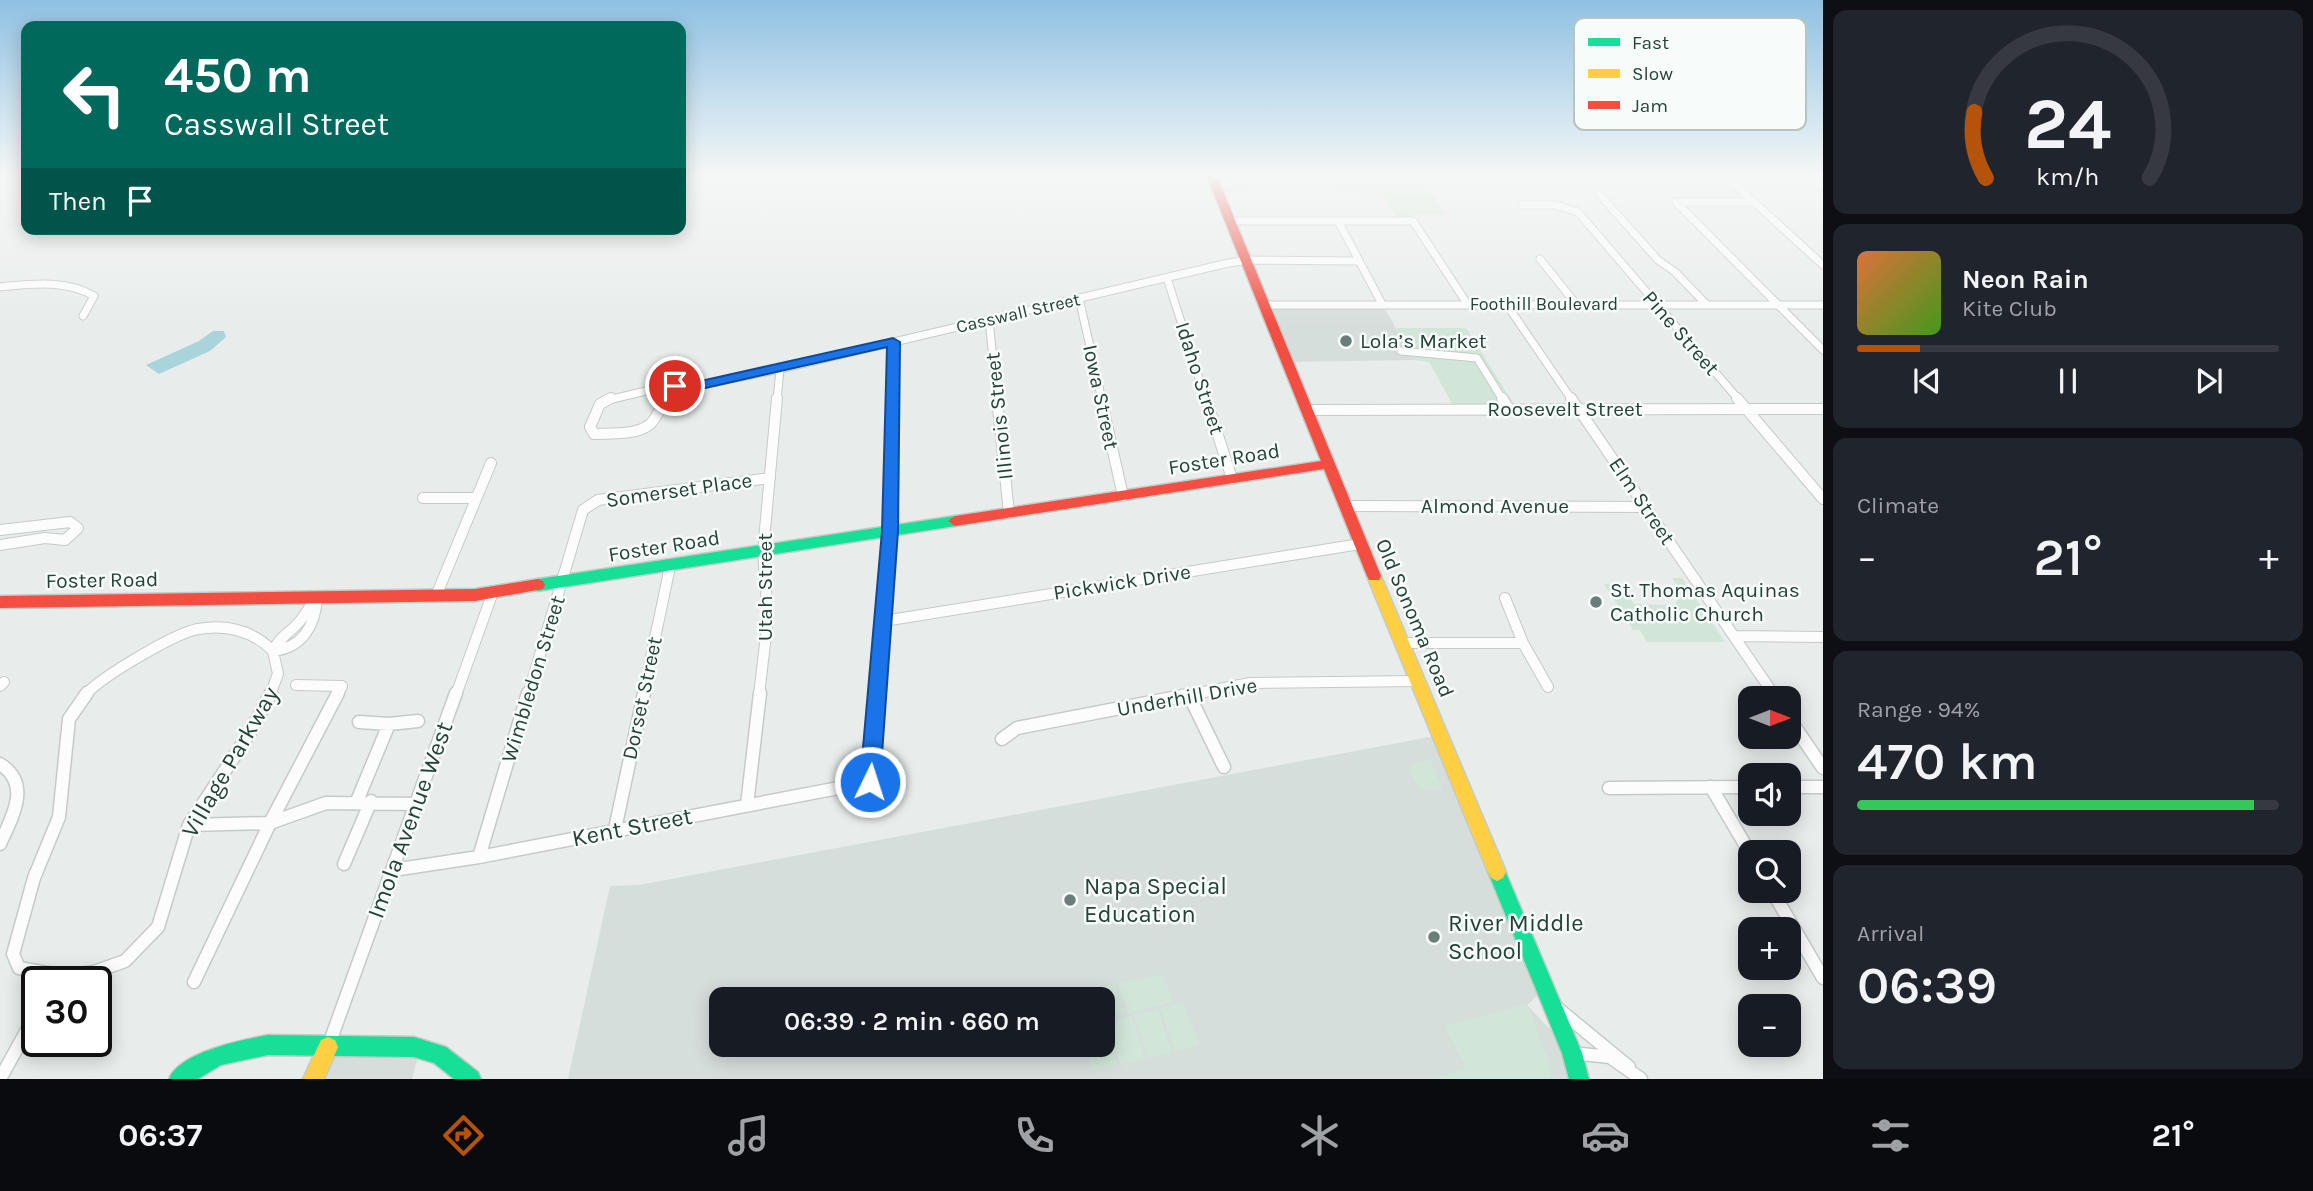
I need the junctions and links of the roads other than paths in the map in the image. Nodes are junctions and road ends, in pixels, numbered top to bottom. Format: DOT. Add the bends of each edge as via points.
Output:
graph roads {
  1 [pos="1232,224"];
  2 [pos="1340,224"];
  3 [pos="1415,224"];
  4 [pos="1588,224"];
  5 [pos="1626,224"];
  6 [pos="1698,224"];
  7 [pos="1778,224"];
  8 [pos="1540,259"];
  9 [pos="1247,260"];
  10 [pos="1359,261"];
  11 [pos="1823,265"];
  12 [pos="1167,278"];
  13 [pos="0,287"];
  14 [pos="1080,298"];
  15 [pos="1382,304"];
  16 [pos="1468,304"];
  17 [pos="1576,304"];
  18 [pos="1656,304"];
  19 [pos="1706,304"];
  20 [pos="1264,305"];
  21 [pos="1507,305"];
  22 [pos="1777,305"];
  23 [pos="1823,305"];
  24 [pos="83,316"];
  25 [pos="989,319"];
  26 [pos="893,342"];
  27 [pos="1823,350"];
  28 [pos="1401,351"];
  29 [pos="780,369"];
  30 [pos="679,389"];
  31 [pos="1746,408"];
  32 [pos="1823,408"];
  33 [pos="1509,409"];
  34 [pos="1579,409"];
  35 [pos="1307,410"];
  36 [pos="491,464"];
  37 [pos="1329,464"];
  38 [pos="770,478"];
  39 [pos="1232,479"];
  40 [pos="1123,496"];
  41 [pos="423,498"];
  42 [pos="476,498"];
  43 [pos="1823,499"];
  44 [pos="589,504"];
  45 [pos="1345,506"];
  46 [pos="1646,506"];
  47 [pos="1009,513"];
  48 [pos="0,530"];
  49 [pos="890,531"];
  50 [pos="1360,544"];
  51 [pos="0,545"];
  52 [pos="763,551"];
  53 [pos="670,567"];
  54 [pos="562,583"];
  55 [pos="493,592"];
  56 [pos="436,596"];
  57 [pos="1506,598"];
  58 [pos="317,599"];
  59 [pos="0,602"];
  60 [pos="884,621"];
  61 [pos="1735,636"];
  62 [pos="1823,637"];
  63 [pos="1402,643"];
  64 [pos="1523,643"];
  65 [pos="273,651"];
  66 [pos="1419,681"];
  67 [pos="296,685"];
  68 [pos="1768,686"];
  69 [pos="1548,687"];
  70 [pos="1189,695"];
  71 [pos="418,721"];
  72 [pos="359,722"];
  73 [pos="389,724"];
  74 [pos="1801,736"];
  75 [pos="1002,739"];
  76 [pos="0,764"];
  77 [pos="1224,767"];
  78 [pos="1823,768"];
  79 [pos="1738,787"];
  80 [pos="1801,787"];
  81 [pos="1823,787"];
  82 [pos="1609,788"];
  83 [pos="1711,788"];
  84 [pos="357,801"];
  85 [pos="371,801"];
  86 [pos="415,804"];
  87 [pos="747,805"];
  88 [pos="270,823"];
  89 [pos="188,825"];
  90 [pos="615,829"];
  91 [pos="1742,840"];
  92 [pos="0,844"];
  93 [pos="479,857"];
  94 [pos="344,864"];
  95 [pos="393,870"];
  96 [pos="1779,903"];
  97 [pos="1823,978"];
  98 [pos="194,982"];
  99 [pos="1550,1002"];
  100 [pos="21,1041"];
  101 [pos="328,1047"];
  102 [pos="1572,1053"];
  103 [pos="1629,1067"];
  104 [pos="0,1079"];
  105 [pos="179,1079"];
  106 [pos="313,1079"];
  107 [pos="319,1079"];
  108 [pos="471,1079"];
  109 [pos="1580,1079"];
  110 [pos="1641,1079"];
  1 -- 9 [label="street, Old Sonoma Road"];
  2 -- 10 [label="street"];
  3 -- 16 [label="street"];
  4 -- 18 [label="street, Pine Street"];
  5 -- 19 [label="street"];
  6 -- 22 [label="street"];
  7 -- 11 [label="street"];
  8 -- 17 [label="street"];
  9 -- 10 [label="street, Casswall Street"];
  9 -- 12 [label="street, Casswall Street"];
  9 -- 20 [label="street, Old Sonoma Road"];
  10 -- 15 [label="street"];
  12 -- 14 [label="street, Casswall Street"];
  12 -- 39 [label="street, Idaho Street"];
  13 -- 24 [label="street" via="88,291 94,300"];
  14 -- 25 [label="street, Casswall Street"];
  14 -- 40 [label="street, Iowa Street"];
  15 -- 16 [label="street, Foothill Boulevard"];
  15 -- 20 [label="street, Foothill Boulevard"];
  16 -- 21 [label="street, Foothill Boulevard"];
  17 -- 18 [label="street, Foothill Boulevard"];
  17 -- 21 [label="street, Foothill Boulevard"];
  18 -- 19 [label="street, Foothill Boulevard"];
  18 -- 31 [label="street, Pine Street"];
  19 -- 22 [label="street, Foothill Boulevard"];
  20 -- 35 [label="street, Old Sonoma Road"];
  21 -- 34 [label="street, Elm Street"];
  22 -- 23 [label="street, Foothill Boulevard"];
  22 -- 27 [label="street"];
  25 -- 26 [label="street, Casswall Street"];
  25 -- 47 [label="street, Illinois Street"];
  26 -- 29 [label="street, Casswall Street"];
  26 -- 49 [label="street"];
  28 -- 33 [label="street" via="1477,358"];
  29 -- 30 [label="street, Casswall Street"];
  29 -- 38 [label="street, Utah Street"];
  30 -- 30 [label="street, Casswall Street" via="667,386 612,398 600,404 590,427 594,434 604,435 644,428"];
  31 -- 32 [label="street, Roosevelt Street"];
  31 -- 34 [label="street, Roosevelt Street"];
  31 -- 43 [label="street, Pine Street"];
  33 -- 34 [label="street, Roosevelt Street"];
  33 -- 35 [label="street, Roosevelt Street"];
  34 -- 46 [label="street, Elm Street"];
  35 -- 37 [label="street, Old Sonoma Road"];
  36 -- 42 [label="street"];
  37 -- 39 [label="street, Foster Road"];
  37 -- 45 [label="street, Old Sonoma Road"];
  38 -- 44 [label="street, Somerset Place"];
  38 -- 52 [label="street, Utah Street"];
  39 -- 40 [label="street, Foster Road"];
  40 -- 47 [label="street, Foster Road"];
  41 -- 42 [label="street"];
  42 -- 56 [label="street"];
  44 -- 54 [label="street, Wimbledon Street" via="583,510"];
  45 -- 46 [label="street, Almond Avenue"];
  45 -- 50 [label="street, Old Sonoma Road"];
  46 -- 61 [label="street, Elm Street"];
  47 -- 49 [label="street, Foster Road"];
  48 -- 51 [label="street" via="70,522 78,528 65,540 45,538"];
  49 -- 52 [label="street, Foster Road"];
  49 -- 60 [label="street"];
  50 -- 60 [label="street, Pickwick Drive"];
  50 -- 63 [label="street, Old Sonoma Road"];
  52 -- 53 [label="street, Foster Road"];
  52 -- 87 [label="street, Utah Street" via="768,618"];
  53 -- 54 [label="street, Foster Road"];
  53 -- 90 [label="street, Dorset Street"];
  54 -- 55 [label="street, Foster Road"];
  54 -- 93 [label="street, Wimbledon Street"];
  55 -- 56 [label="street, Foster Road"];
  55 -- 86 [label="street, Imola Avenue West"];
  56 -- 58 [label="street, Foster Road"];
  57 -- 64 [label="street"];
  58 -- 59 [label="street, Foster Road"];
  58 -- 65 [label="street" via="317,611 306,635 284,651"];
  60 -- 87 [label="street, Kent Street" via="870,782"];
  61 -- 62 [label="street"];
  61 -- 68 [label="street, Elm Street"];
  63 -- 64 [label="street"];
  63 -- 66 [label="street, Old Sonoma Road"];
  64 -- 69 [label="street"];
  65 -- 89 [label="street, Village Parkway" via="278,674 268,702"];
  65 -- 89 [label="street, Village Parkway" via="258,636 241,630 197,629 125,664 94,685 79,702 69,719 59,817 34,878 13,954 19,968 64,976 125,961 158,926"];
  66 -- 70 [label="street, Underhill Drive" via="1250,683"];
  66 -- 99 [label="street, Old Sonoma Road"];
  67 -- 88 [label="street" via="342,686"];
  70 -- 75 [label="street, Underhill Drive" via="1017,728"];
  70 -- 77 [label="street"];
  71 -- 73 [label="street"];
  72 -- 73 [label="street"];
  73 -- 84 [label="street"];
  74 -- 78 [label="street"];
  76 -- 92 [label="street" via="18,777 20,798"];
  79 -- 83 [label="street"];
  80 -- 81 [label="street"];
  82 -- 83 [label="street"];
  83 -- 91 [label="street"];
  84 -- 85 [label="street"];
  84 -- 88 [label="street" via="326,803"];
  85 -- 86 [label="street"];
  85 -- 94 [label="street"];
  86 -- 95 [label="street, Imola Avenue West"];
  87 -- 90 [label="street, Kent Street"];
  88 -- 89 [label="street"];
  88 -- 98 [label="street"];
  90 -- 93 [label="street, Kent Street"];
  93 -- 95 [label="street, Kent Street"];
  95 -- 101 [label="street, Imola Avenue West"];
  96 -- 97 [label="street"];
  99 -- 102 [label="street, Old Sonoma Road"];
  99 -- 103 [label="street"];
  100 -- 104 [label="street"];
  101 -- 105 [label="street" via="241,1049 217,1056"];
  101 -- 106 [label="street"];
  101 -- 107 [label="street"];
  101 -- 108 [label="street" via="414,1047 439,1054"];
  102 -- 103 [label="street" via="1589,1051"];
  102 -- 109 [label="street, Old Sonoma Road"];
  103 -- 110 [label="street"];
}
